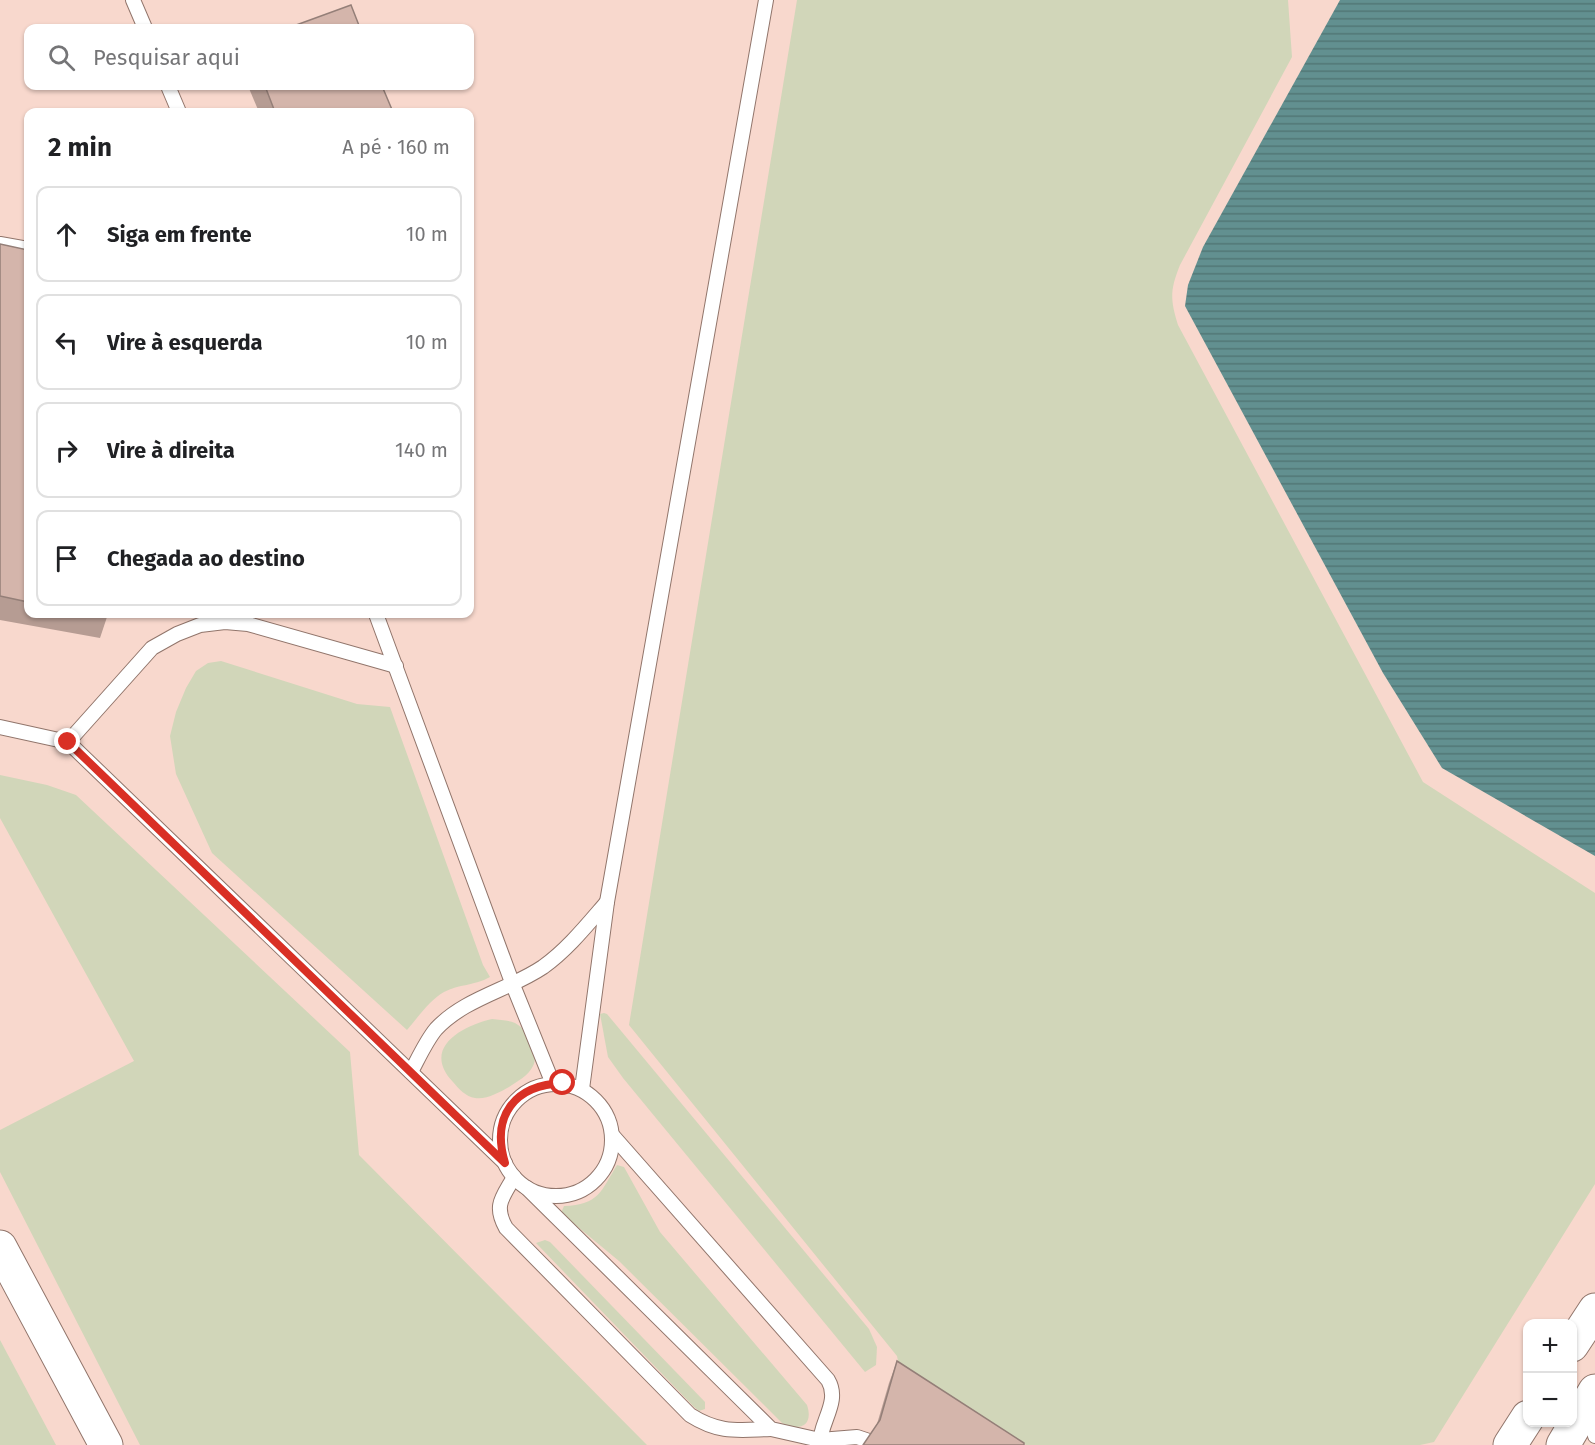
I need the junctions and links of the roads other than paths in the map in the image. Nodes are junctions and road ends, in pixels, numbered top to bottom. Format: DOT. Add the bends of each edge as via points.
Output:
graph roads {
  1 [pos="133,0"];
  2 [pos="766,0"];
  3 [pos="143,24"];
  4 [pos="170,90"];
  5 [pos="177,108"];
  6 [pos="0,244"];
  7 [pos="24,248"];
  8 [pos="378,618"];
  9 [pos="396,666"];
  10 [pos="0,727"];
  11 [pos="68,742"];
  12 [pos="608,902"];
  13 [pos="513,985"];
  14 [pos="411,1072"];
  15 [pos="553,1084"];
  16 [pos="582,1089"];
  17 [pos="613,1136"];
  18 [pos="505,1163"];
  19 [pos="514,1177"];
  20 [pos="527,1188"];
  21 [pos="0,1246"];
  22 [pos="1595,1310"];
  23 [pos="1577,1338"];
  24 [pos="1592,1395"];
  25 [pos="1523,1424"];
  26 [pos="771,1430"];
  27 [pos="1595,1436"];
  28 [pos="872,1442"];
  29 [pos="820,1443"];
  30 [pos="106,1445"];
  31 [pos="1510,1445"];
  32 [pos="1563,1445"];
  1 -- 3 [label="lane"];
  2 -- 12 [label="lane"];
  4 -- 5 [label="lane"];
  6 -- 7 [label="lane"];
  8 -- 9 [label="lane"];
  9 -- 11 [label="lane" via="248,624 200,625 152,648"];
  9 -- 13 [label="lane"];
  10 -- 11 [label="lane"];
  11 -- 14 [label="lane"];
  12 -- 13 [label="lane" via="564,950"];
  12 -- 16 [label="lane"];
  13 -- 14 [label="lane" via="462,1007 435,1030"];
  13 -- 15 [label="lane"];
  14 -- 18 [label="lane"];
  15 -- 16 [label="lane"];
  15 -- 18 [label="lane" via="526,1092 505,1116 500,1131"];
  16 -- 17 [label="lane" via="598,1101"];
  17 -- 20 [label="lane" via="611,1155 603,1172 591,1184 560,1196"];
  17 -- 29 [label="lane" via="828,1380 833,1397"];
  18 -- 19 [label="lane"];
  19 -- 20 [label="lane"];
  19 -- 26 [label="lane" via="499,1204 506,1228 690,1414 726,1431"];
  20 -- 26 [label="lane"];
  21 -- 30 [label="main road"];
  22 -- 23 [label="main road"];
  24 -- 27 [label="lane"];
  24 -- 32 [label="main road"];
  25 -- 31 [label="main road"];
  26 -- 29 [label="lane"];
  28 -- 29 [label="lane" via="857,1437"];
}
